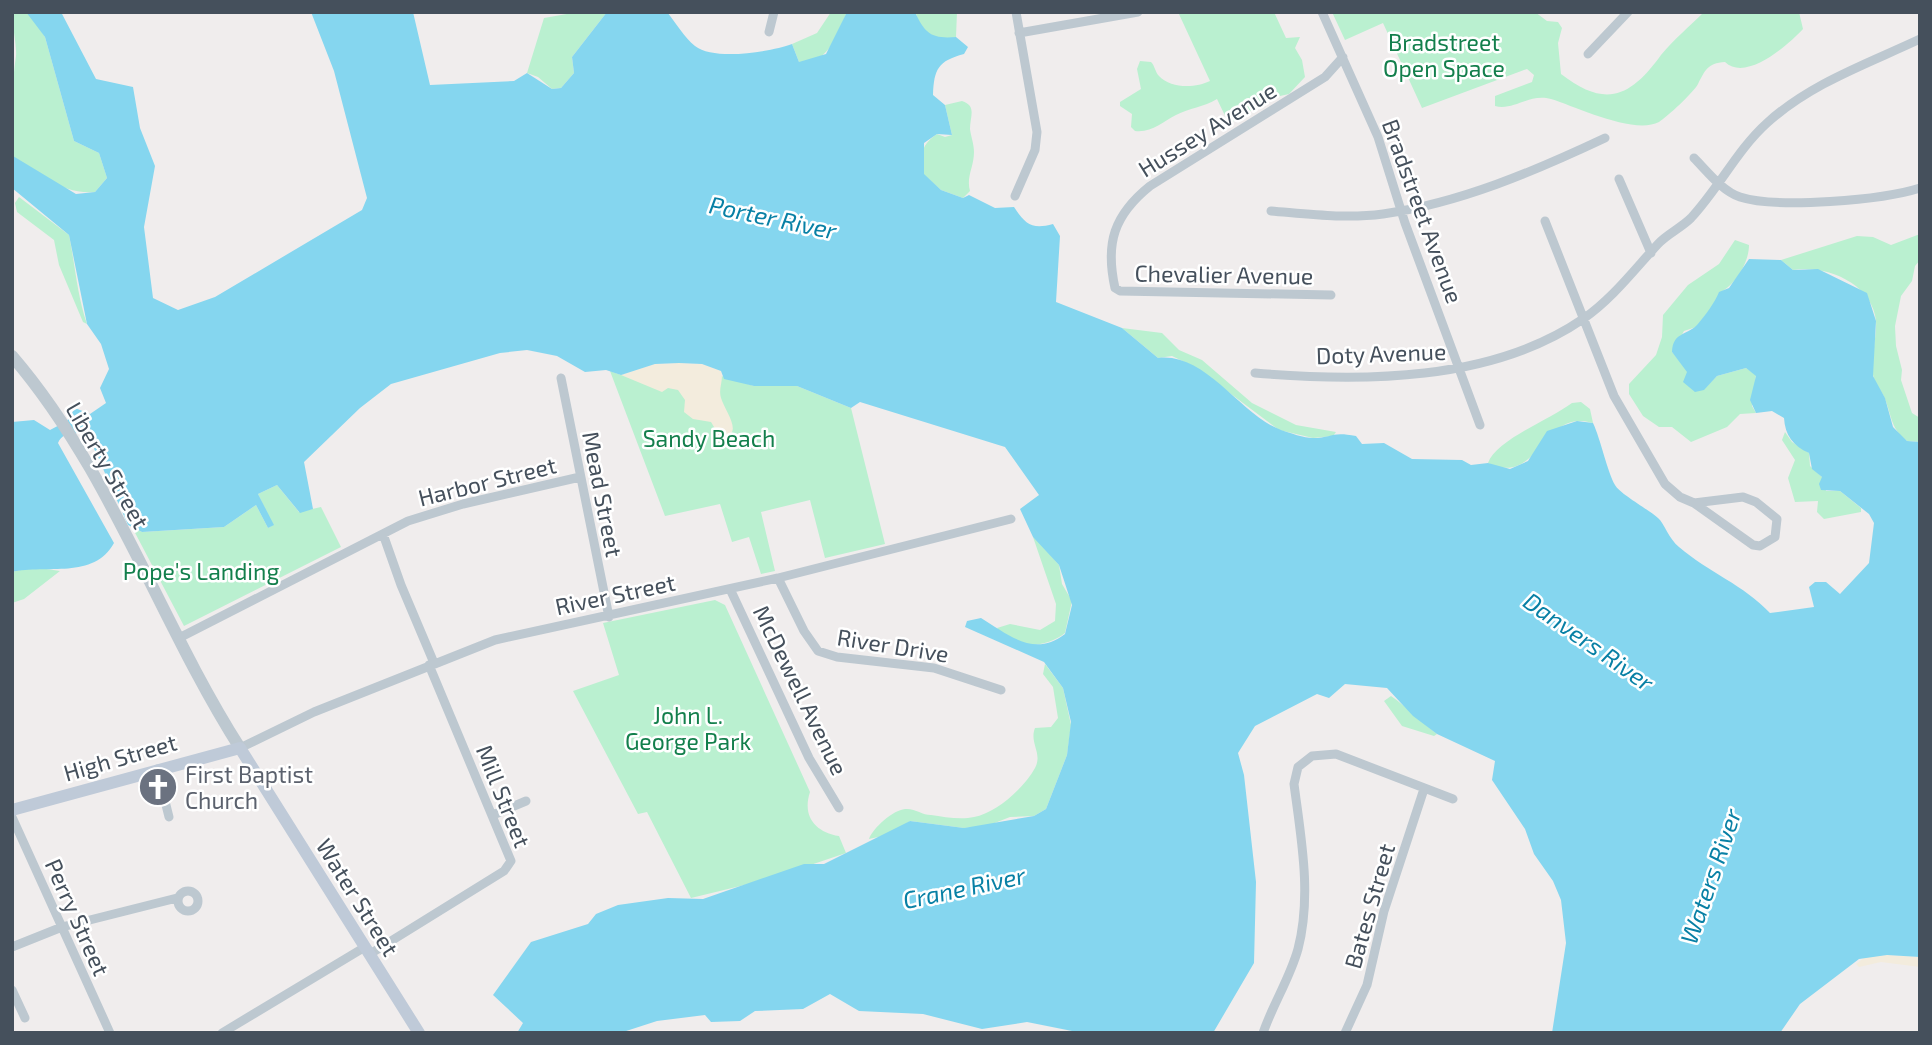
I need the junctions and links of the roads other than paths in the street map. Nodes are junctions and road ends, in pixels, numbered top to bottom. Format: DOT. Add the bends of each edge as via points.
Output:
graph roads {
  1 [pos="774,12"];
  2 [pos="1016,12"];
  3 [pos="1138,12"];
  4 [pos="1322,12"];
  5 [pos="1628,12"];
  6 [pos="769,32"];
  7 [pos="1019,33"];
  8 [pos="1920,40"];
  9 [pos="1588,54"];
  10 [pos="1343,57"];
  11 [pos="1605,138"];
  12 [pos="1694,158"];
  13 [pos="1619,179"];
  14 [pos="1719,184"];
  15 [pos="1920,188"];
  16 [pos="1015,196"];
  17 [pos="1401,210"];
  18 [pos="1270,211"];
  19 [pos="1545,221"];
  20 [pos="1651,253"];
  21 [pos="1116,289"];
  22 [pos="1331,295"];
  23 [pos="1585,318"];
  24 [pos="12,356"];
  25 [pos="1460,369"];
  26 [pos="1255,373"];
  27 [pos="561,378"];
  28 [pos="1480,425"];
  29 [pos="580,477"];
  30 [pos="1694,503"];
  31 [pos="1011,519"];
  32 [pos="383,534"];
  33 [pos="778,578"];
  34 [pos="730,589"];
  35 [pos="608,617"];
  36 [pos="179,638"];
  37 [pos="431,664"];
  38 [pos="1001,690"];
  39 [pos="240,748"];
  40 [pos="157,769"];
  41 [pos="1424,789"];
  42 [pos="1453,799"];
  43 [pos="526,801"];
  44 [pos="839,808"];
  45 [pos="12,810"];
  46 [pos="493,815"];
  47 [pos="12,817"];
  48 [pos="169,817"];
  49 [pos="177,898"];
  50 [pos="62,927"];
  51 [pos="12,947"];
  52 [pos="368,951"];
  53 [pos="12,990"];
  54 [pos="25,1018"];
  55 [pos="110,1033"];
  56 [pos="222,1033"];
  57 [pos="419,1033"];
  58 [pos="1263,1033"];
  59 [pos="1345,1033"];
  1 -- 6 [label="street"];
  2 -- 7 [label="street"];
  3 -- 7 [label="street"];
  4 -- 10 [label="street, Bradstreet Avenue"];
  5 -- 9 [label="street"];
  7 -- 16 [label="street" via="1037,132 1035,150"];
  8 -- 14 [label="street, Doty Avenue" via="1820,85 1794,103 1741,151"];
  10 -- 17 [label="street, Bradstreet Avenue" via="1378,137"];
  10 -- 21 [label="street, Hussey Avenue" via="1325,77 1132,200 1119,217 1114,234 1111,270"];
  11 -- 17 [label="street" via="1479,190"];
  12 -- 14 [label="street"];
  13 -- 20 [label="street"];
  14 -- 15 [label="street" via="1740,197 1782,201 1885,196"];
  14 -- 20 [label="street, Doty Avenue" via="1689,220"];
  17 -- 18 [label="street" via="1350,216"];
  17 -- 25 [label="street, Bradstreet Avenue"];
  19 -- 23 [label="street"];
  20 -- 23 [label="street, Doty Avenue"];
  21 -- 22 [label="street, Chevalier Avenue"];
  23 -- 25 [label="street, Doty Avenue" via="1558,335"];
  23 -- 30 [label="street" via="1614,396 1649,461 1672,491"];
  24 -- 36 [label="street, Liberty Street" via="72,439"];
  25 -- 26 [label="street, Doty Avenue" via="1394,376"];
  25 -- 28 [label="street, Bradstreet Avenue"];
  27 -- 29 [label="street, Mead Street"];
  29 -- 32 [label="street, Harbor Street" via="426,514"];
  29 -- 35 [label="street, Mead Street"];
  30 -- 30 [label="street" via="1743,496 1777,519 1775,537 1753,545"];
  31 -- 33 [label="street, River Street"];
  32 -- 36 [label="street, Harbor Street"];
  32 -- 37 [label="street, Mill Street"];
  33 -- 34 [label="street, River Street"];
  33 -- 38 [label="street, River Drive" via="818,651 934,668"];
  34 -- 35 [label="street, River Street"];
  34 -- 44 [label="street, McDewell Avenue" via="809,758"];
  35 -- 37 [label="street, River Street" via="509,636"];
  36 -- 39 [label="street, Liberty Street"];
  37 -- 39 [label="street, River Street" via="301,717"];
  37 -- 46 [label="street, Mill Street"];
  39 -- 40 [label="main road, High Street"];
  39 -- 52 [label="main road, Water Street"];
  40 -- 45 [label="main road, High Street"];
  40 -- 48 [label="street"];
  41 -- 42 [label="street"];
  41 -- 58 [label="street" via="1336,754 1312,756 1298,767 1294,784 1306,891 1304,917 1290,972"];
  41 -- 59 [label="street, Bates Street" via="1384,911 1367,985"];
  43 -- 46 [label="street"];
  46 -- 52 [label="street, Mill Street" via="511,858 508,868"];
  47 -- 50 [label="street, Perry Street"];
  49 -- 50 [label="street"];
  50 -- 51 [label="street"];
  50 -- 55 [label="street, Perry Street"];
  52 -- 56 [label="street, Mill Street"];
  52 -- 57 [label="main road, Water Street"];
  53 -- 54 [label="street"];
}
